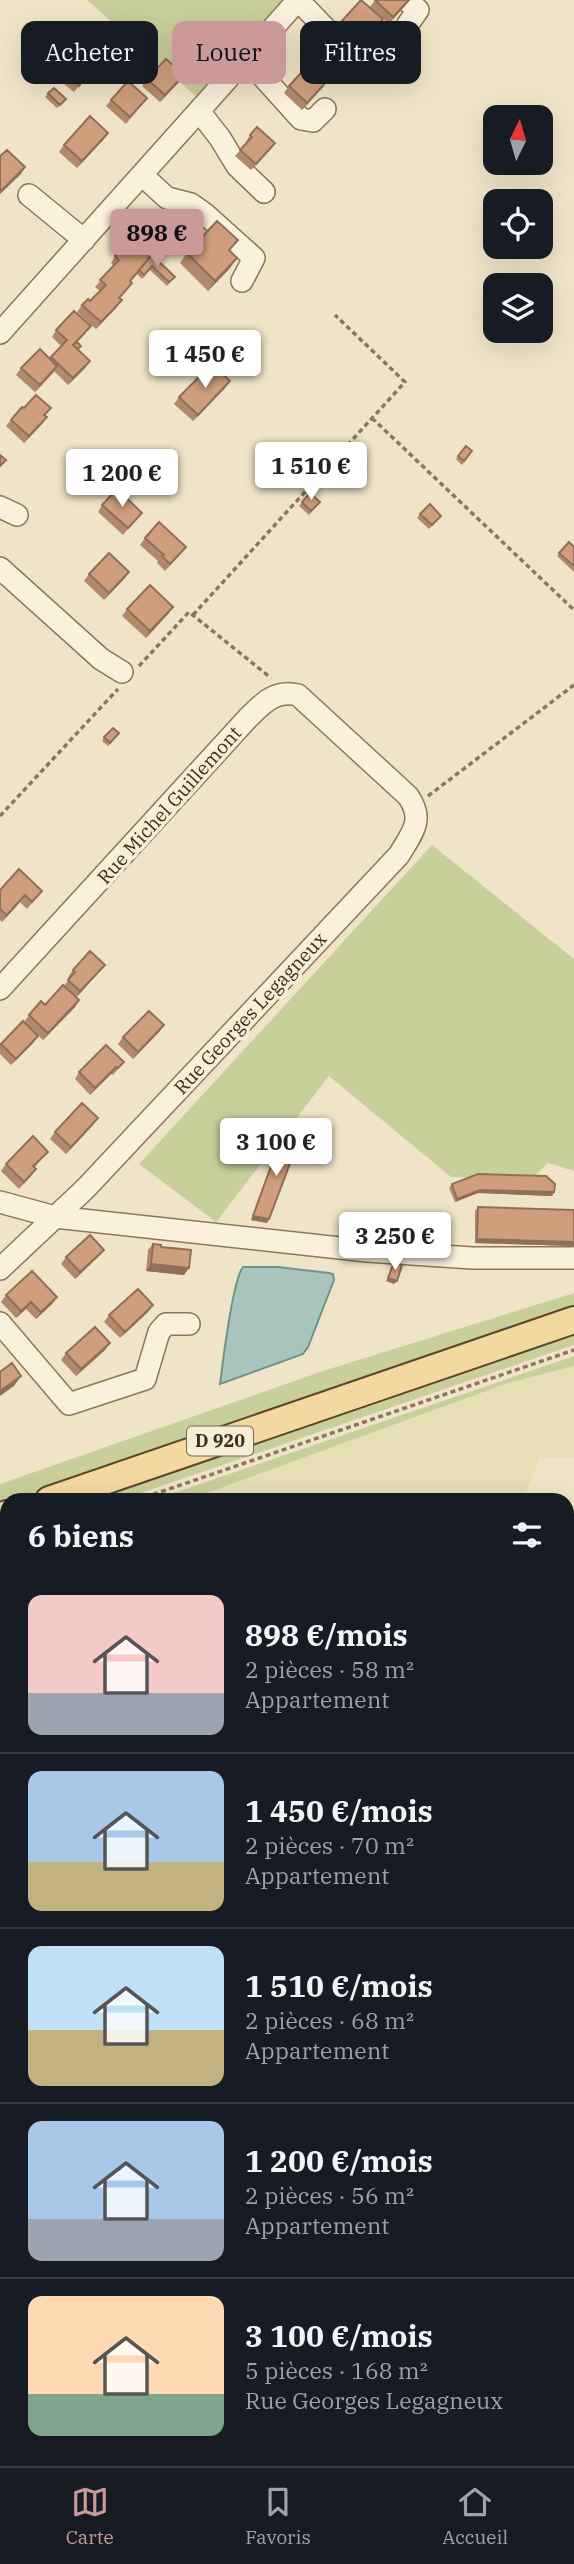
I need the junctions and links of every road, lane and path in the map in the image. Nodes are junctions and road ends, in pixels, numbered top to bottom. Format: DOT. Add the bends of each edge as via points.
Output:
graph roads {
  1 [pos="298,0"];
  2 [pos="406,0"];
  3 [pos="279,21"];
  4 [pos="318,21"];
  5 [pos="410,21"];
  6 [pos="222,84"];
  7 [pos="269,84"];
  8 [pos="326,109"];
  9 [pos="198,111"];
  10 [pos="143,176"];
  11 [pos="264,192"];
  12 [pos="29,195"];
  13 [pos="85,240"];
  14 [pos="242,281"];
  15 [pos="335,315"];
  16 [pos="5,319"];
  17 [pos="372,418"];
  18 [pos="0,568"];
  19 [pos="574,610"];
  20 [pos="193,615"];
  21 [pos="126,676"];
  22 [pos="574,685"];
  23 [pos="289,693"];
  24 [pos="415,806"];
  25 [pos="0,816"];
  26 [pos="0,989"];
  27 [pos="0,1202"];
  28 [pos="55,1217"];
  29 [pos="574,1258"];
  30 [pos="0,1269"];
  31 [pos="574,1320"];
  32 [pos="0,1323"];
  33 [pos="189,1324"];
  34 [pos="574,1350"];
  35 [pos="69,1493"];
  36 [pos="157,1493"];
  1 -- 3 [label="street"];
  1 -- 4 [label="street"];
  2 -- 5 [label="street" via="418,10"];
  6 -- 9 [label="street"];
  7 -- 8 [label="street" via="301,119 313,121"];
  9 -- 10 [label="street"];
  9 -- 11 [label="street" via="237,166"];
  10 -- 13 [label="street"];
  10 -- 14 [label="street" via="167,198 191,204 205,214 254,258"];
  12 -- 13 [label="street"];
  13 -- 16 [label="street"];
  15 -- 17 [label="path" via="405,382"];
  17 -- 19 [label="path"];
  17 -- 20 [label="path"];
  18 -- 21 [label="street" via="100,659"];
  20 -- 21 [label="path" via="189,612"];
  20 -- 23 [label="path"];
  21 -- 25 [label="path"];
  22 -- 24 [label="path"];
  23 -- 24 [label="street" via="298,695 353,744"];
  23 -- 26 [label="street, Rue Michel Guillemont" via="266,700 247,719"];
  24 -- 28 [label="street, Rue Georges Legagneux" via="417,824 399,855"];
  27 -- 28 [label="street"];
  28 -- 29 [label="street" via="367,1251"];
  28 -- 30 [label="street, Rue Georges Legagneux"];
  31 -- 35 [label="main road, D 920"];
  32 -- 33 [label="street" via="69,1404 145,1379 159,1332 166,1324"];
  34 -- 36 [label="path"];
}
